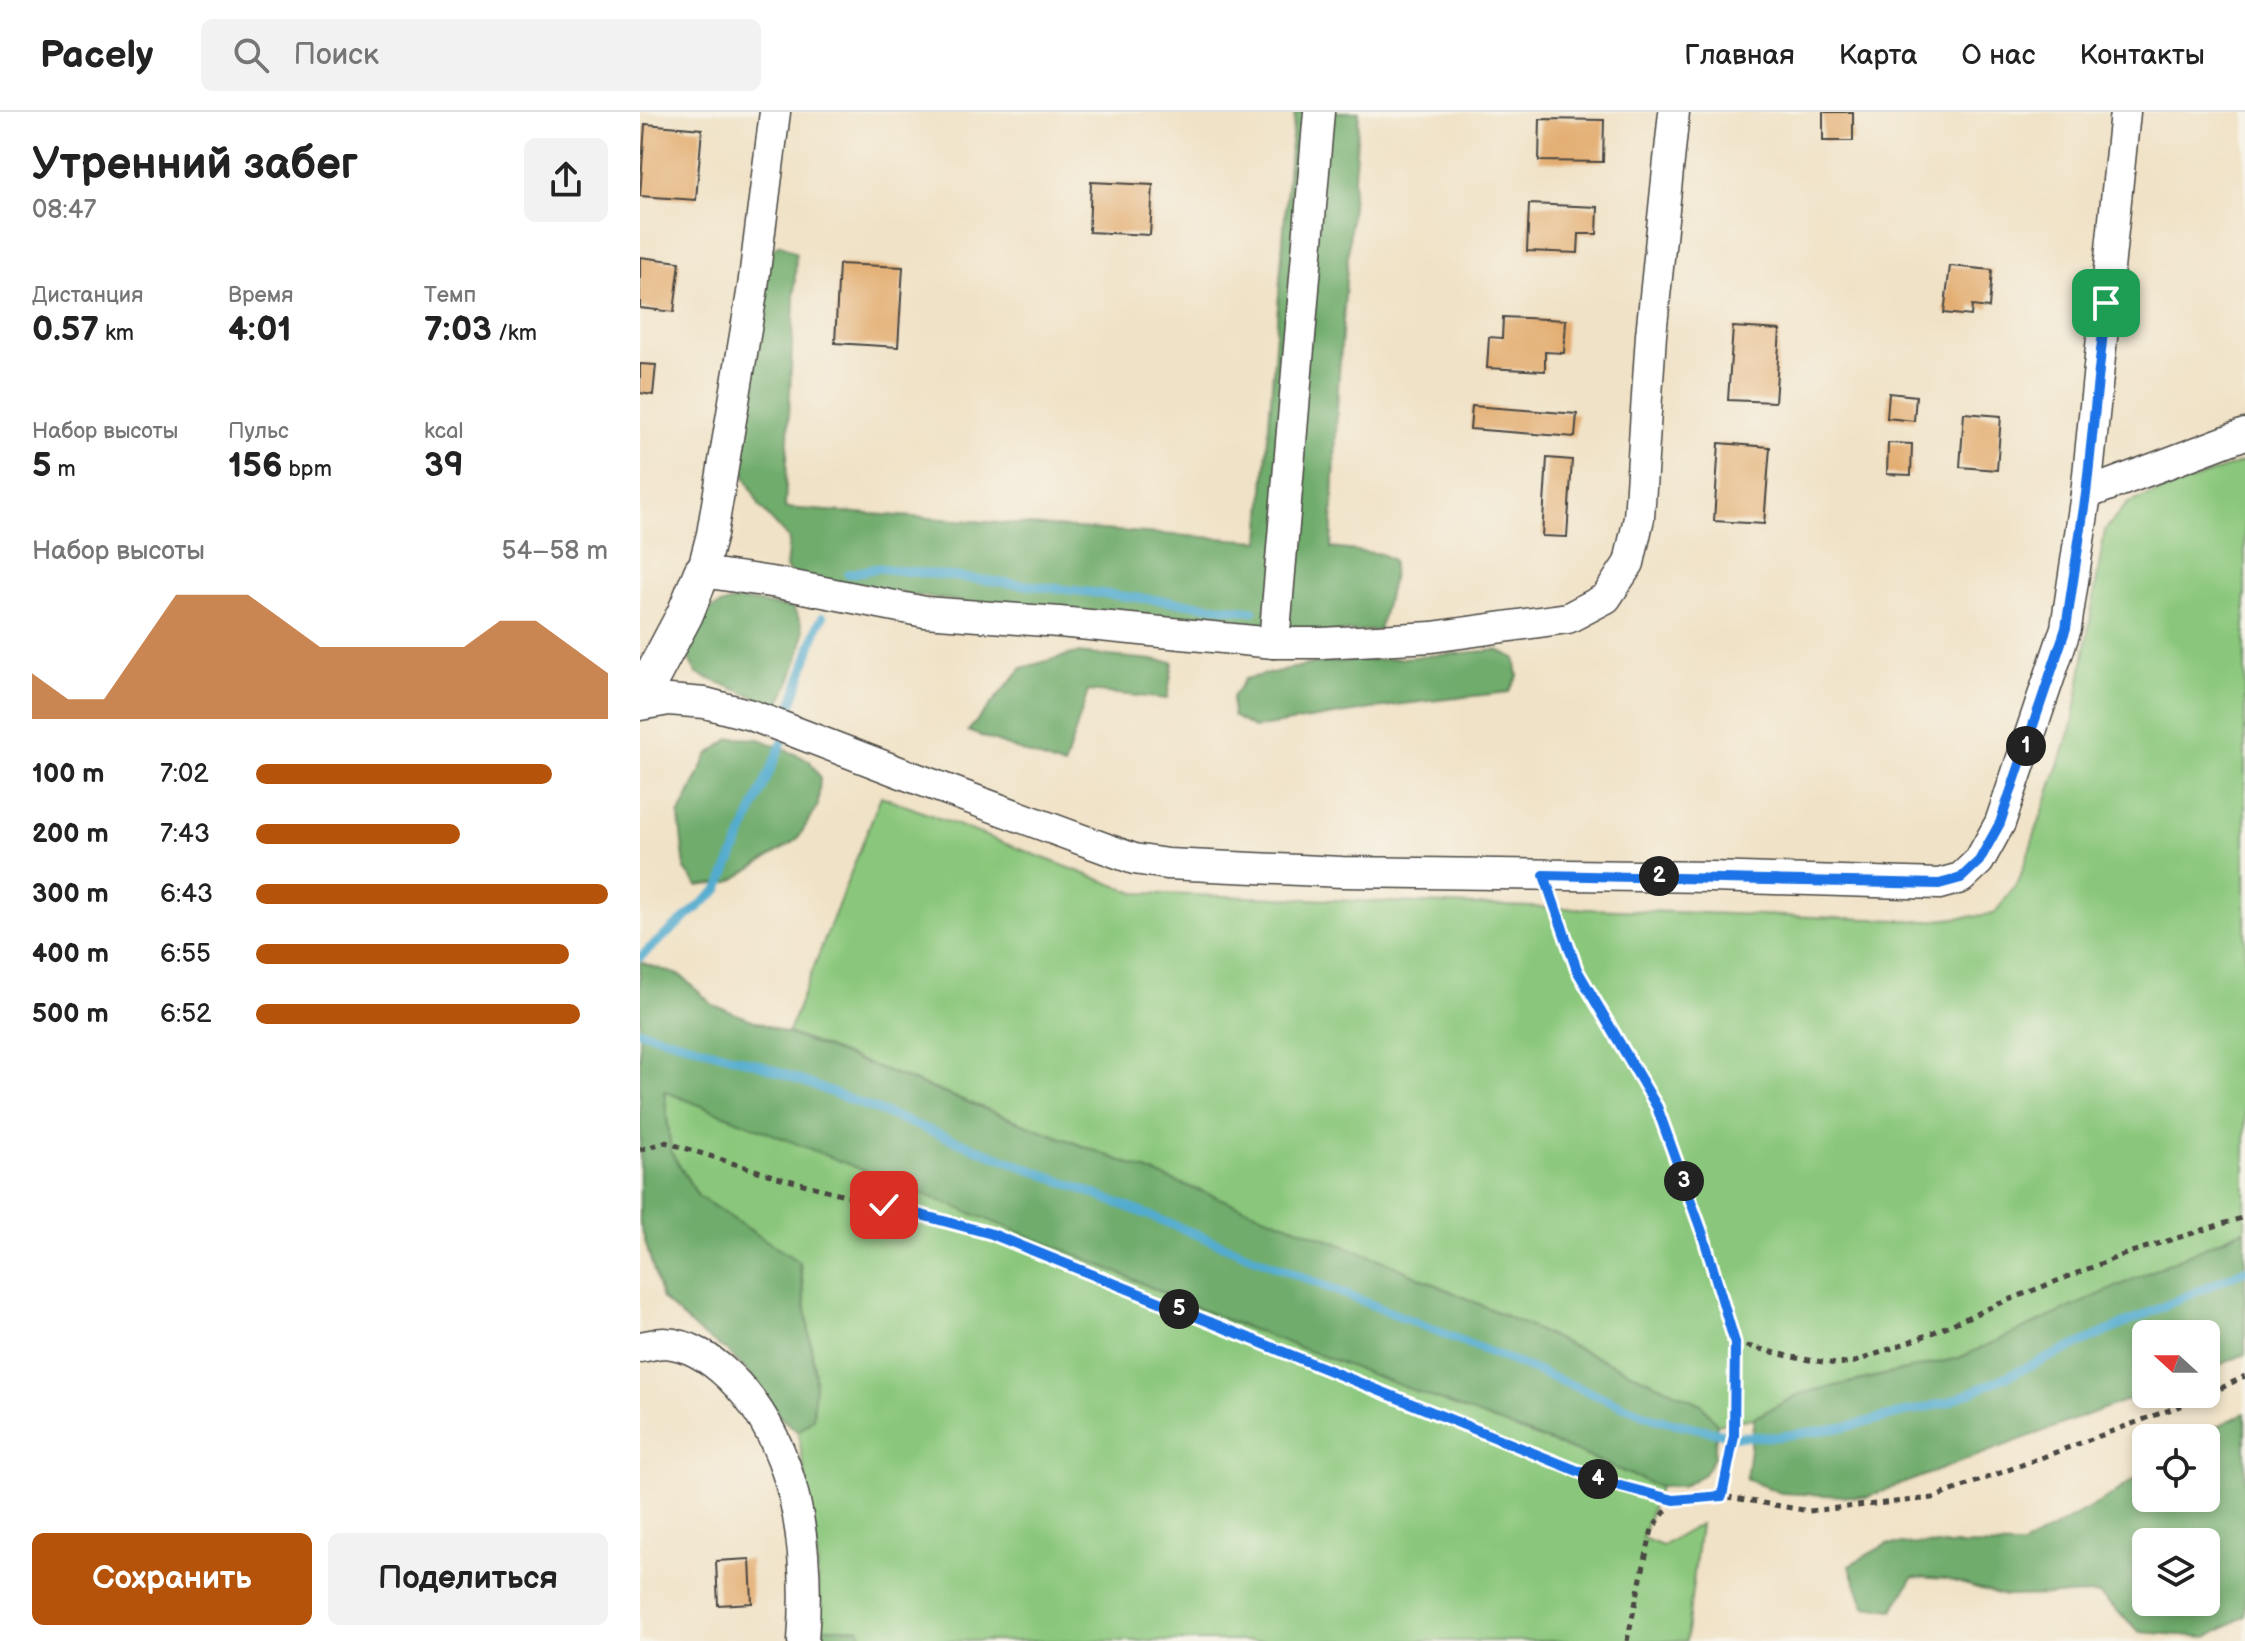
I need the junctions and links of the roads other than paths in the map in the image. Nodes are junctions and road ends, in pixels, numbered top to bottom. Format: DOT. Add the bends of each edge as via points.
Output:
graph roads {
  1 [pos="775,112"];
  2 [pos="1319,112"];
  3 [pos="1674,112"];
  4 [pos="2125,112"];
  5 [pos="2245,434"];
  6 [pos="2086,494"];
  7 [pos="702,572"];
  8 [pos="1274,643"];
  9 [pos="640,702"];
  10 [pos="640,1347"];
  11 [pos="803,1641"];
  1 -- 7 [label="street" via="753,287"];
  2 -- 8 [label="street"];
  3 -- 8 [label="street" via="1639,518 1629,563 1606,598 1568,618 1432,637"];
  4 -- 6 [label="street"];
  5 -- 6 [label="street"];
  6 -- 9 [label="street" via="2066,628 2000,823 1979,861 1961,878 1939,884 1167,864 1134,859 751,715 705,703"];
  7 -- 8 [label="street" via="925,612"];
  7 -- 9 [label="street"];
  10 -- 11 [label="street" via="665,1343 695,1350 741,1388 761,1415 780,1453 796,1507 805,1594"];
}
